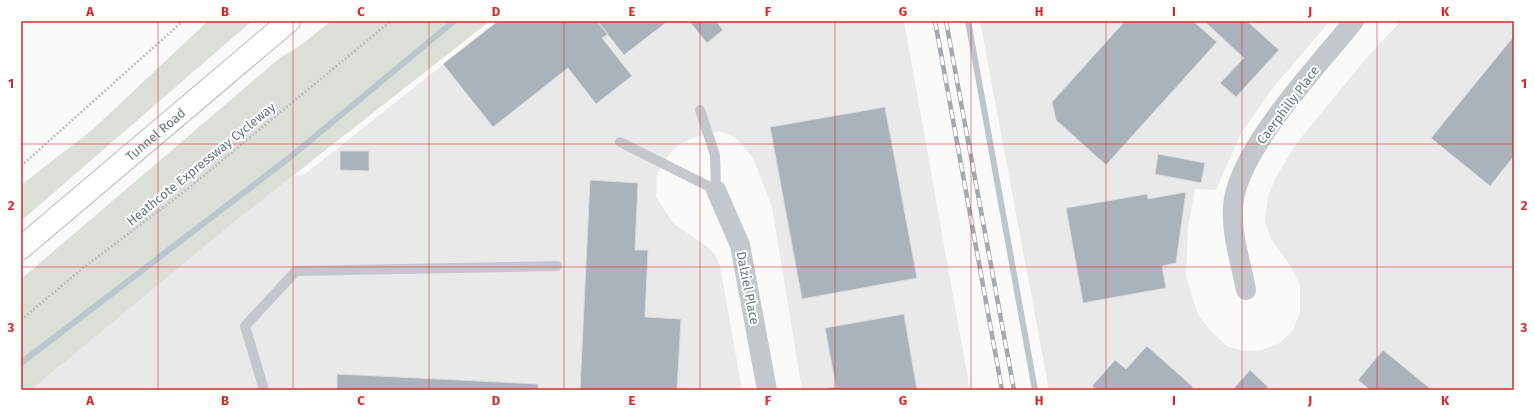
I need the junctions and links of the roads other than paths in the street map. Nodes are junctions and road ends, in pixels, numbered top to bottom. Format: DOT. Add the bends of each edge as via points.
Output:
graph roads {
  1 [pos="289,21"];
  2 [pos="1354,21"];
  3 [pos="700,110"];
  4 [pos="620,142"];
  5 [pos="716,190"];
  6 [pos="21,248"];
  7 [pos="557,266"];
  8 [pos="1246,290"];
  9 [pos="264,390"];
  10 [pos="767,390"];
  1 -- 6 [label="highway, Tunnel Road"];
  2 -- 8 [label="street, Caerphilly Place" via="1274,120 1253,152 1236,187 1233,225"];
  3 -- 5 [label="lane" via="715,155"];
  4 -- 5 [label="lane"];
  5 -- 10 [label="street, Dalziel Place" via="740,245"];
  7 -- 9 [label="lane" via="296,271 245,326"];
}
